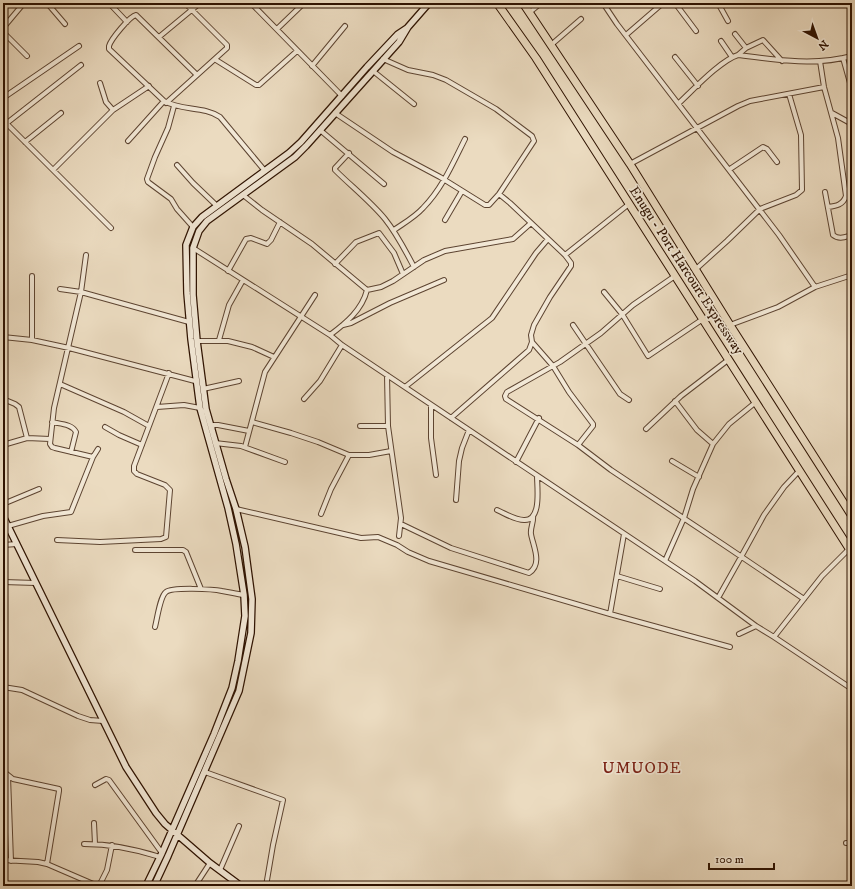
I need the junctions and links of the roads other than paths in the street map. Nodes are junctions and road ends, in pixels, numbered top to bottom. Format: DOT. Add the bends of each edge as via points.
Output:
graph roads {
  1 [pos="17,3"];
  2 [pos="47,3"];
  3 [pos="109,3"];
  4 [pos="185,3"];
  5 [pos="200,3"];
  6 [pos="251,3"];
  7 [pos="304,3"];
  8 [pos="429,3"];
  9 [pos="497,3"];
  10 [pos="523,3"];
  11 [pos="542,3"];
  12 [pos="604,3"];
  13 [pos="662,3"];
  14 [pos="675,3"];
  15 [pos="718,3"];
  16 [pos="23,5"];
  17 [pos="192,10"];
  18 [pos="530,12"];
  19 [pos="581,20"];
  20 [pos="728,21"];
  21 [pos="127,22"];
  22 [pos="65,24"];
  23 [pos="345,26"];
  24 [pos="3,27"];
  25 [pos="408,27"];
  26 [pos="277,29"];
  27 [pos="696,31"];
  28 [pos="3,32"];
  29 [pos="735,34"];
  30 [pos="626,35"];
  31 [pos="159,37"];
  32 [pos="721,41"];
  33 [pos="551,45"];
  34 [pos="79,46"];
  35 [pos="746,48"];
  36 [pos="297,51"];
  37 [pos="738,55"];
  38 [pos="26,56"];
  39 [pos="852,56"];
  40 [pos="675,57"];
  41 [pos="732,57"];
  42 [pos="843,58"];
  43 [pos="383,59"];
  44 [pos="216,60"];
  45 [pos="782,61"];
  46 [pos="820,61"];
  47 [pos="81,65"];
  48 [pos="312,66"];
  49 [pos="373,70"];
  50 [pos="197,75"];
  51 [pos="100,83"];
  52 [pos="149,86"];
  53 [pos="698,86"];
  54 [pos="824,86"];
  55 [pos="852,90"];
  56 [pos="789,94"];
  57 [pos="342,96"];
  58 [pos="3,98"];
  59 [pos="165,102"];
  60 [pos="679,103"];
  61 [pos="414,104"];
  62 [pos="174,106"];
  63 [pos="113,110"];
  64 [pos="61,113"];
  65 [pos="335,113"];
  66 [pos="832,113"];
  67 [pos="5,122"];
  68 [pos="852,124"];
  69 [pos="696,128"];
  70 [pos="320,130"];
  71 [pos="465,139"];
  72 [pos="128,140"];
  73 [pos="25,142"];
  74 [pos="349,154"];
  75 [pos="778,162"];
  76 [pos="630,164"];
  77 [pos="177,165"];
  78 [pos="730,169"];
  79 [pos="54,170"];
  80 [pos="265,171"];
  81 [pos="444,180"];
  82 [pos="384,184"];
  83 [pos="462,191"];
  84 [pos="825,192"];
  85 [pos="499,194"];
  86 [pos="243,195"];
  87 [pos="629,204"];
  88 [pos="217,206"];
  89 [pos="828,207"];
  90 [pos="760,209"];
  91 [pos="445,220"];
  92 [pos="280,222"];
  93 [pos="531,223"];
  94 [pos="193,227"];
  95 [pos="111,228"];
  96 [pos="394,230"];
  97 [pos="852,235"];
  98 [pos="548,240"];
  99 [pos="193,248"];
  100 [pos="565,255"];
  101 [pos="86,256"];
  102 [pos="335,264"];
  103 [pos="414,267"];
  104 [pos="696,269"];
  105 [pos="228,271"];
  106 [pos="403,274"];
  107 [pos="852,275"];
  108 [pos="32,276"];
  109 [pos="675,276"];
  110 [pos="243,280"];
  111 [pos="444,280"];
  112 [pos="815,287"];
  113 [pos="60,289"];
  114 [pos="367,290"];
  115 [pos="81,292"];
  116 [pos="604,292"];
  117 [pos="315,295"];
  118 [pos="622,314"];
  119 [pos="301,317"];
  120 [pos="702,319"];
  121 [pos="189,322"];
  122 [pos="343,325"];
  123 [pos="573,325"];
  124 [pos="730,325"];
  125 [pos="330,335"];
  126 [pos="3,337"];
  127 [pos="32,340"];
  128 [pos="219,340"];
  129 [pos="197,341"];
  130 [pos="532,342"];
  131 [pos="586,343"];
  132 [pos="342,345"];
  133 [pos="69,348"];
  134 [pos="274,357"];
  135 [pos="728,360"];
  136 [pos="553,366"];
  137 [pos="169,374"];
  138 [pos="387,375"];
  139 [pos="195,381"];
  140 [pos="239,381"];
  141 [pos="60,384"];
  142 [pos="405,387"];
  143 [pos="203,389"];
  144 [pos="3,399"];
  145 [pos="304,400"];
  146 [pos="629,400"];
  147 [pos="675,401"];
  148 [pos="756,402"];
  149 [pos="431,405"];
  150 [pos="157,407"];
  151 [pos="200,408"];
  152 [pos="451,418"];
  153 [pos="539,418"];
  154 [pos="52,422"];
  155 [pos="252,422"];
  156 [pos="149,426"];
  157 [pos="360,426"];
  158 [pos="388,426"];
  159 [pos="105,427"];
  160 [pos="212,429"];
  161 [pos="646,429"];
  162 [pos="469,430"];
  163 [pos="249,431"];
  164 [pos="27,438"];
  165 [pos="50,439"];
  166 [pos="215,443"];
  167 [pos="713,444"];
  168 [pos="3,445"];
  169 [pos="142,445"];
  170 [pos="578,445"];
  171 [pos="245,447"];
  172 [pos="98,449"];
  173 [pos="392,451"];
  174 [pos="71,452"];
  175 [pos="348,455"];
  176 [pos="93,457"];
  177 [pos="672,461"];
  178 [pos="285,462"];
  179 [pos="516,462"];
  180 [pos="799,471"];
  181 [pos="436,475"];
  182 [pos="537,476"];
  183 [pos="699,477"];
  184 [pos="39,489"];
  185 [pos="456,500"];
  186 [pos="3,504"];
  187 [pos="236,508"];
  188 [pos="497,510"];
  189 [pos="321,514"];
  190 [pos="3,516"];
  191 [pos="534,516"];
  192 [pos="852,516"];
  193 [pos="684,518"];
  194 [pos="401,524"];
  195 [pos="8,526"];
  196 [pos="624,534"];
  197 [pos="399,536"];
  198 [pos="57,540"];
  199 [pos="17,544"];
  200 [pos="3,545"];
  201 [pos="135,550"];
  202 [pos="851,551"];
  203 [pos="742,557"];
  204 [pos="665,561"];
  205 [pos="617,576"];
  206 [pos="3,582"];
  207 [pos="36,583"];
  208 [pos="201,589"];
  209 [pos="660,589"];
  210 [pos="244,596"];
  211 [pos="718,598"];
  212 [pos="804,599"];
  213 [pos="610,614"];
  214 [pos="756,626"];
  215 [pos="155,627"];
  216 [pos="739,634"];
  217 [pos="774,637"];
  218 [pos="730,647"];
  219 [pos="3,687"];
  220 [pos="852,689"];
  221 [pos="103,721"];
  222 [pos="3,771"];
  223 [pos="205,772"];
  224 [pos="8,775"];
  225 [pos="95,785"];
  226 [pos="94,823"];
  227 [pos="239,826"];
  228 [pos="172,830"];
  229 [pos="177,834"];
  230 [pos="846,843"];
  231 [pos="852,843"];
  232 [pos="84,844"];
  233 [pos="95,844"];
  234 [pos="112,845"];
  235 [pos="161,855"];
  236 [pos="3,860"];
  237 [pos="11,861"];
  238 [pos="210,863"];
  239 [pos="47,864"];
  240 [pos="220,870"];
  241 [pos="99,886"];
  242 [pos="146,886"];
  243 [pos="154,886"];
  244 [pos="195,886"];
  245 [pos="241,886"];
  246 [pos="266,886"];
  247 [pos="844,886"];
  248 [pos="852,886"];
  1 -- 16 [label="street"];
  2 -- 22 [label="street"];
  3 -- 21 [label="street"];
  4 -- 17 [label="street"];
  5 -- 17 [label="street"];
  6 -- 26 [label="street"];
  7 -- 26 [label="street"];
  8 -- 25 [label="main road"];
  9 -- 87 [label="highway, Enugu - Port Harcourt Expressway" via="536,58"];
  10 -- 18 [label="highway, Enugu - Port Harcourt Expressway"];
  11 -- 18 [label="street"];
  12 -- 30 [label="street"];
  13 -- 30 [label="street"];
  14 -- 27 [label="street"];
  15 -- 20 [label="street"];
  16 -- 24 [label="street"];
  17 -- 31 [label="street"];
  17 -- 44 [label="street" via="227,45"];
  18 -- 33 [label="highway, Enugu - Port Harcourt Expressway"];
  19 -- 33 [label="street"];
  21 -- 31 [label="street" via="136,15"];
  21 -- 52 [label="street" via="110,43 109,49"];
  23 -- 48 [label="street"];
  25 -- 43 [label="main road" via="399,42"];
  25 -- 57 [label="main road" via="393,39"];
  26 -- 36 [label="street"];
  28 -- 38 [label="street"];
  29 -- 35 [label="street"];
  30 -- 60 [label="street"];
  31 -- 50 [label="street"];
  32 -- 41 [label="street"];
  33 -- 76 [label="highway, Enugu - Port Harcourt Expressway"];
  34 -- 58 [label="street"];
  35 -- 37 [label="street"];
  35 -- 45 [label="street" via="763,40"];
  36 -- 44 [label="street" via="259,85"];
  36 -- 48 [label="street"];
  37 -- 41 [label="street"];
  37 -- 45 [label="street"];
  39 -- 42 [label="street"];
  40 -- 53 [label="street"];
  41 -- 53 [label="street"];
  42 -- 46 [label="street"];
  42 -- 55 [label="street"];
  43 -- 49 [label="main road"];
  43 -- 85 [label="street" via="408,70 446,80 496,109 532,136 534,141"];
  44 -- 50 [label="street"];
  45 -- 46 [label="street"];
  46 -- 54 [label="street"];
  47 -- 67 [label="street"];
  48 -- 57 [label="street"];
  49 -- 61 [label="street"];
  49 -- 65 [label="main road"];
  50 -- 59 [label="street"];
  51 -- 63 [label="street" via="106,102"];
  52 -- 59 [label="street"];
  52 -- 63 [label="street"];
  53 -- 60 [label="street"];
  54 -- 56 [label="street"];
  54 -- 66 [label="street"];
  56 -- 69 [label="street" via="750,101"];
  56 -- 90 [label="street" via="801,135 802,190 796,195"];
  57 -- 80 [label="main road" via="301,142"];
  59 -- 62 [label="street"];
  59 -- 72 [label="street"];
  60 -- 69 [label="street"];
  62 -- 80 [label="street" via="212,112 220,117"];
  62 -- 94 [label="street" via="148,182 171,199 176,209"];
  63 -- 79 [label="street"];
  64 -- 73 [label="street"];
  65 -- 70 [label="main road"];
  65 -- 81 [label="street" via="393,152"];
  66 -- 68 [label="street"];
  66 -- 89 [label="street" via="846,196 837,206"];
  67 -- 73 [label="street"];
  69 -- 76 [label="street"];
  69 -- 78 [label="street"];
  70 -- 74 [label="street"];
  70 -- 86 [label="main road" via="295,157"];
  71 -- 81 [label="street"];
  73 -- 79 [label="street"];
  74 -- 82 [label="street"];
  74 -- 96 [label="street" via="334,168 335,170 373,205"];
  75 -- 78 [label="street" via="763,147"];
  76 -- 104 [label="highway, Enugu - Port Harcourt Expressway"];
  77 -- 88 [label="street"];
  78 -- 90 [label="street"];
  79 -- 95 [label="street"];
  80 -- 88 [label="main road"];
  81 -- 83 [label="street"];
  81 -- 96 [label="street" via="423,209"];
  83 -- 85 [label="street" via="487,205"];
  83 -- 91 [label="street"];
  84 -- 89 [label="street"];
  85 -- 93 [label="street"];
  86 -- 92 [label="street"];
  86 -- 99 [label="main road" via="207,221 199,231"];
  87 -- 100 [label="street"];
  87 -- 109 [label="highway, Enugu - Port Harcourt Expressway"];
  88 -- 94 [label="main road"];
  89 -- 97 [label="street" via="833,235 842,238"];
  90 -- 104 [label="street"];
  90 -- 112 [label="street"];
  92 -- 102 [label="street"];
  92 -- 105 [label="street" via="267,244 251,238 246,239"];
  93 -- 98 [label="street"];
  93 -- 103 [label="street" via="513,239 445,250"];
  94 -- 121 [label="main road" via="186,245"];
  96 -- 103 [label="street"];
  98 -- 100 [label="street"];
  98 -- 142 [label="street" via="536,253 492,318"];
  99 -- 105 [label="street"];
  99 -- 129 [label="main road"];
  100 -- 130 [label="street" via="571,266 534,325"];
  101 -- 115 [label="street"];
  102 -- 106 [label="street" via="356,242 379,233 394,253"];
  102 -- 114 [label="street"];
  103 -- 106 [label="street"];
  104 -- 124 [label="highway, Enugu - Port Harcourt Expressway"];
  105 -- 110 [label="street"];
  106 -- 114 [label="street" via="381,287"];
  107 -- 112 [label="street"];
  108 -- 127 [label="street"];
  109 -- 118 [label="street"];
  109 -- 120 [label="highway, Enugu - Port Harcourt Expressway"];
  110 -- 119 [label="street"];
  110 -- 128 [label="street" via="229,305"];
  111 -- 122 [label="street"];
  112 -- 124 [label="street" via="778,307"];
  113 -- 115 [label="street"];
  114 -- 122 [label="street" via="356,312"];
  115 -- 121 [label="street"];
  115 -- 133 [label="street"];
  116 -- 118 [label="street"];
  117 -- 119 [label="street"];
  118 -- 120 [label="street" via="648,356"];
  118 -- 131 [label="street"];
  119 -- 125 [label="street"];
  119 -- 134 [label="street"];
  120 -- 135 [label="highway, Enugu - Port Harcourt Expressway"];
  121 -- 139 [label="main road"];
  122 -- 125 [label="street"];
  123 -- 131 [label="street"];
  124 -- 192 [label="highway, Enugu - Port Harcourt Expressway"];
  125 -- 132 [label="street"];
  126 -- 127 [label="street"];
  127 -- 133 [label="street"];
  128 -- 129 [label="street"];
  128 -- 134 [label="street" via="252,348"];
  129 -- 143 [label="main road"];
  130 -- 136 [label="street"];
  130 -- 152 [label="street" via="529,350"];
  131 -- 136 [label="street"];
  131 -- 146 [label="street" via="620,394"];
  132 -- 138 [label="street"];
  132 -- 145 [label="street" via="320,382"];
  133 -- 137 [label="street"];
  133 -- 141 [label="street"];
  134 -- 155 [label="street" via="265,372"];
  135 -- 147 [label="street"];
  135 -- 148 [label="highway, Enugu - Port Harcourt Expressway"];
  136 -- 153 [label="street" via="507,392 505,396 508,401"];
  136 -- 170 [label="street" via="593,424"];
  137 -- 139 [label="street"];
  137 -- 150 [label="street"];
  138 -- 142 [label="street"];
  138 -- 158 [label="street"];
  139 -- 151 [label="main road"];
  140 -- 143 [label="street"];
  141 -- 154 [label="street"];
  141 -- 156 [label="street"];
  142 -- 149 [label="street"];
  143 -- 160 [label="main road"];
  144 -- 164 [label="street" via="19,407"];
  147 -- 161 [label="street"];
  147 -- 167 [label="street" via="697,430"];
  148 -- 167 [label="street" via="729,424"];
  148 -- 180 [label="highway, Enugu - Port Harcourt Expressway"];
  149 -- 152 [label="street"];
  149 -- 181 [label="street" via="431,438"];
  150 -- 151 [label="street" via="184,405"];
  150 -- 156 [label="street"];
  151 -- 210 [label="main road" via="228,508"];
  152 -- 162 [label="street"];
  153 -- 170 [label="street"];
  153 -- 179 [label="street"];
  154 -- 165 [label="street"];
  154 -- 174 [label="street" via="75,429"];
  155 -- 163 [label="street"];
  155 -- 175 [label="street" via="291,432"];
  156 -- 169 [label="street"];
  157 -- 158 [label="street"];
  158 -- 173 [label="street"];
  159 -- 169 [label="street"];
  160 -- 163 [label="street" via="213,425 218,425"];
  160 -- 166 [label="main road"];
  162 -- 179 [label="street"];
  162 -- 185 [label="street" via="459,461"];
  163 -- 171 [label="street"];
  164 -- 165 [label="street"];
  164 -- 168 [label="street"];
  165 -- 174 [label="street" via="52,447"];
  166 -- 171 [label="street"];
  166 -- 187 [label="main road"];
  167 -- 183 [label="street"];
  169 -- 198 [label="street" via="134,471 165,485 170,490 166,537 100,542"];
  170 -- 193 [label="street"];
  171 -- 178 [label="street"];
  172 -- 176 [label="street"];
  173 -- 175 [label="street"];
  173 -- 194 [label="street"];
  174 -- 176 [label="street"];
  175 -- 189 [label="street"];
  176 -- 195 [label="street" via="71,512 43,516"];
  177 -- 183 [label="street"];
  179 -- 182 [label="street"];
  180 -- 202 [label="highway, Enugu - Port Harcourt Expressway"];
  180 -- 203 [label="street" via="764,515"];
  182 -- 191 [label="street" via="537,504"];
  182 -- 196 [label="street"];
  183 -- 193 [label="street"];
  184 -- 186 [label="street"];
  187 -- 213 [label="street" via="362,538 378,537 429,561"];
  187 -- 223 [label="main road" via="245,547 252,599 251,633 239,691"];
  188 -- 191 [label="street" via="518,519 526,520"];
  190 -- 195 [label="main road"];
  191 -- 194 [label="street" via="530,532 537,554 534,568 529,573 451,548"];
  193 -- 203 [label="street"];
  193 -- 204 [label="street"];
  194 -- 197 [label="street"];
  195 -- 199 [label="main road"];
  196 -- 204 [label="street"];
  196 -- 205 [label="street"];
  199 -- 200 [label="street"];
  199 -- 207 [label="main road"];
  201 -- 208 [label="street" via="183,550 188,555"];
  202 -- 212 [label="street" via="822,576"];
  203 -- 211 [label="street"];
  203 -- 212 [label="street"];
  204 -- 211 [label="street"];
  205 -- 209 [label="street"];
  205 -- 213 [label="street"];
  206 -- 207 [label="street"];
  207 -- 221 [label="main road"];
  208 -- 210 [label="street" via="221,590"];
  208 -- 215 [label="street" via="166,591"];
  210 -- 228 [label="main road" via="245,616 232,688"];
  211 -- 214 [label="street"];
  212 -- 217 [label="street"];
  213 -- 218 [label="street"];
  214 -- 216 [label="street"];
  214 -- 217 [label="street"];
  217 -- 220 [label="street"];
  219 -- 221 [label="street" via="22,690 78,716"];
  221 -- 228 [label="main road" via="126,767 156,813"];
  222 -- 224 [label="street"];
  223 -- 229 [label="main road"];
  223 -- 246 [label="street" via="283,800"];
  224 -- 237 [label="street"];
  224 -- 239 [label="street" via="13,779 59,788"];
  225 -- 235 [label="street" via="109,780"];
  226 -- 233 [label="street"];
  227 -- 240 [label="street"];
  228 -- 229 [label="main road"];
  228 -- 235 [label="main road"];
  229 -- 238 [label="main road"];
  229 -- 243 [label="main road"];
  230 -- 231 [label="street"];
  232 -- 233 [label="street"];
  233 -- 234 [label="street"];
  234 -- 235 [label="street"];
  234 -- 241 [label="street" via="107,870"];
  235 -- 242 [label="main road"];
  236 -- 237 [label="street"];
  237 -- 239 [label="street"];
  238 -- 240 [label="main road"];
  238 -- 244 [label="street"];
  239 -- 241 [label="street"];
  240 -- 245 [label="main road"];
  247 -- 248 [label="street"];
}
